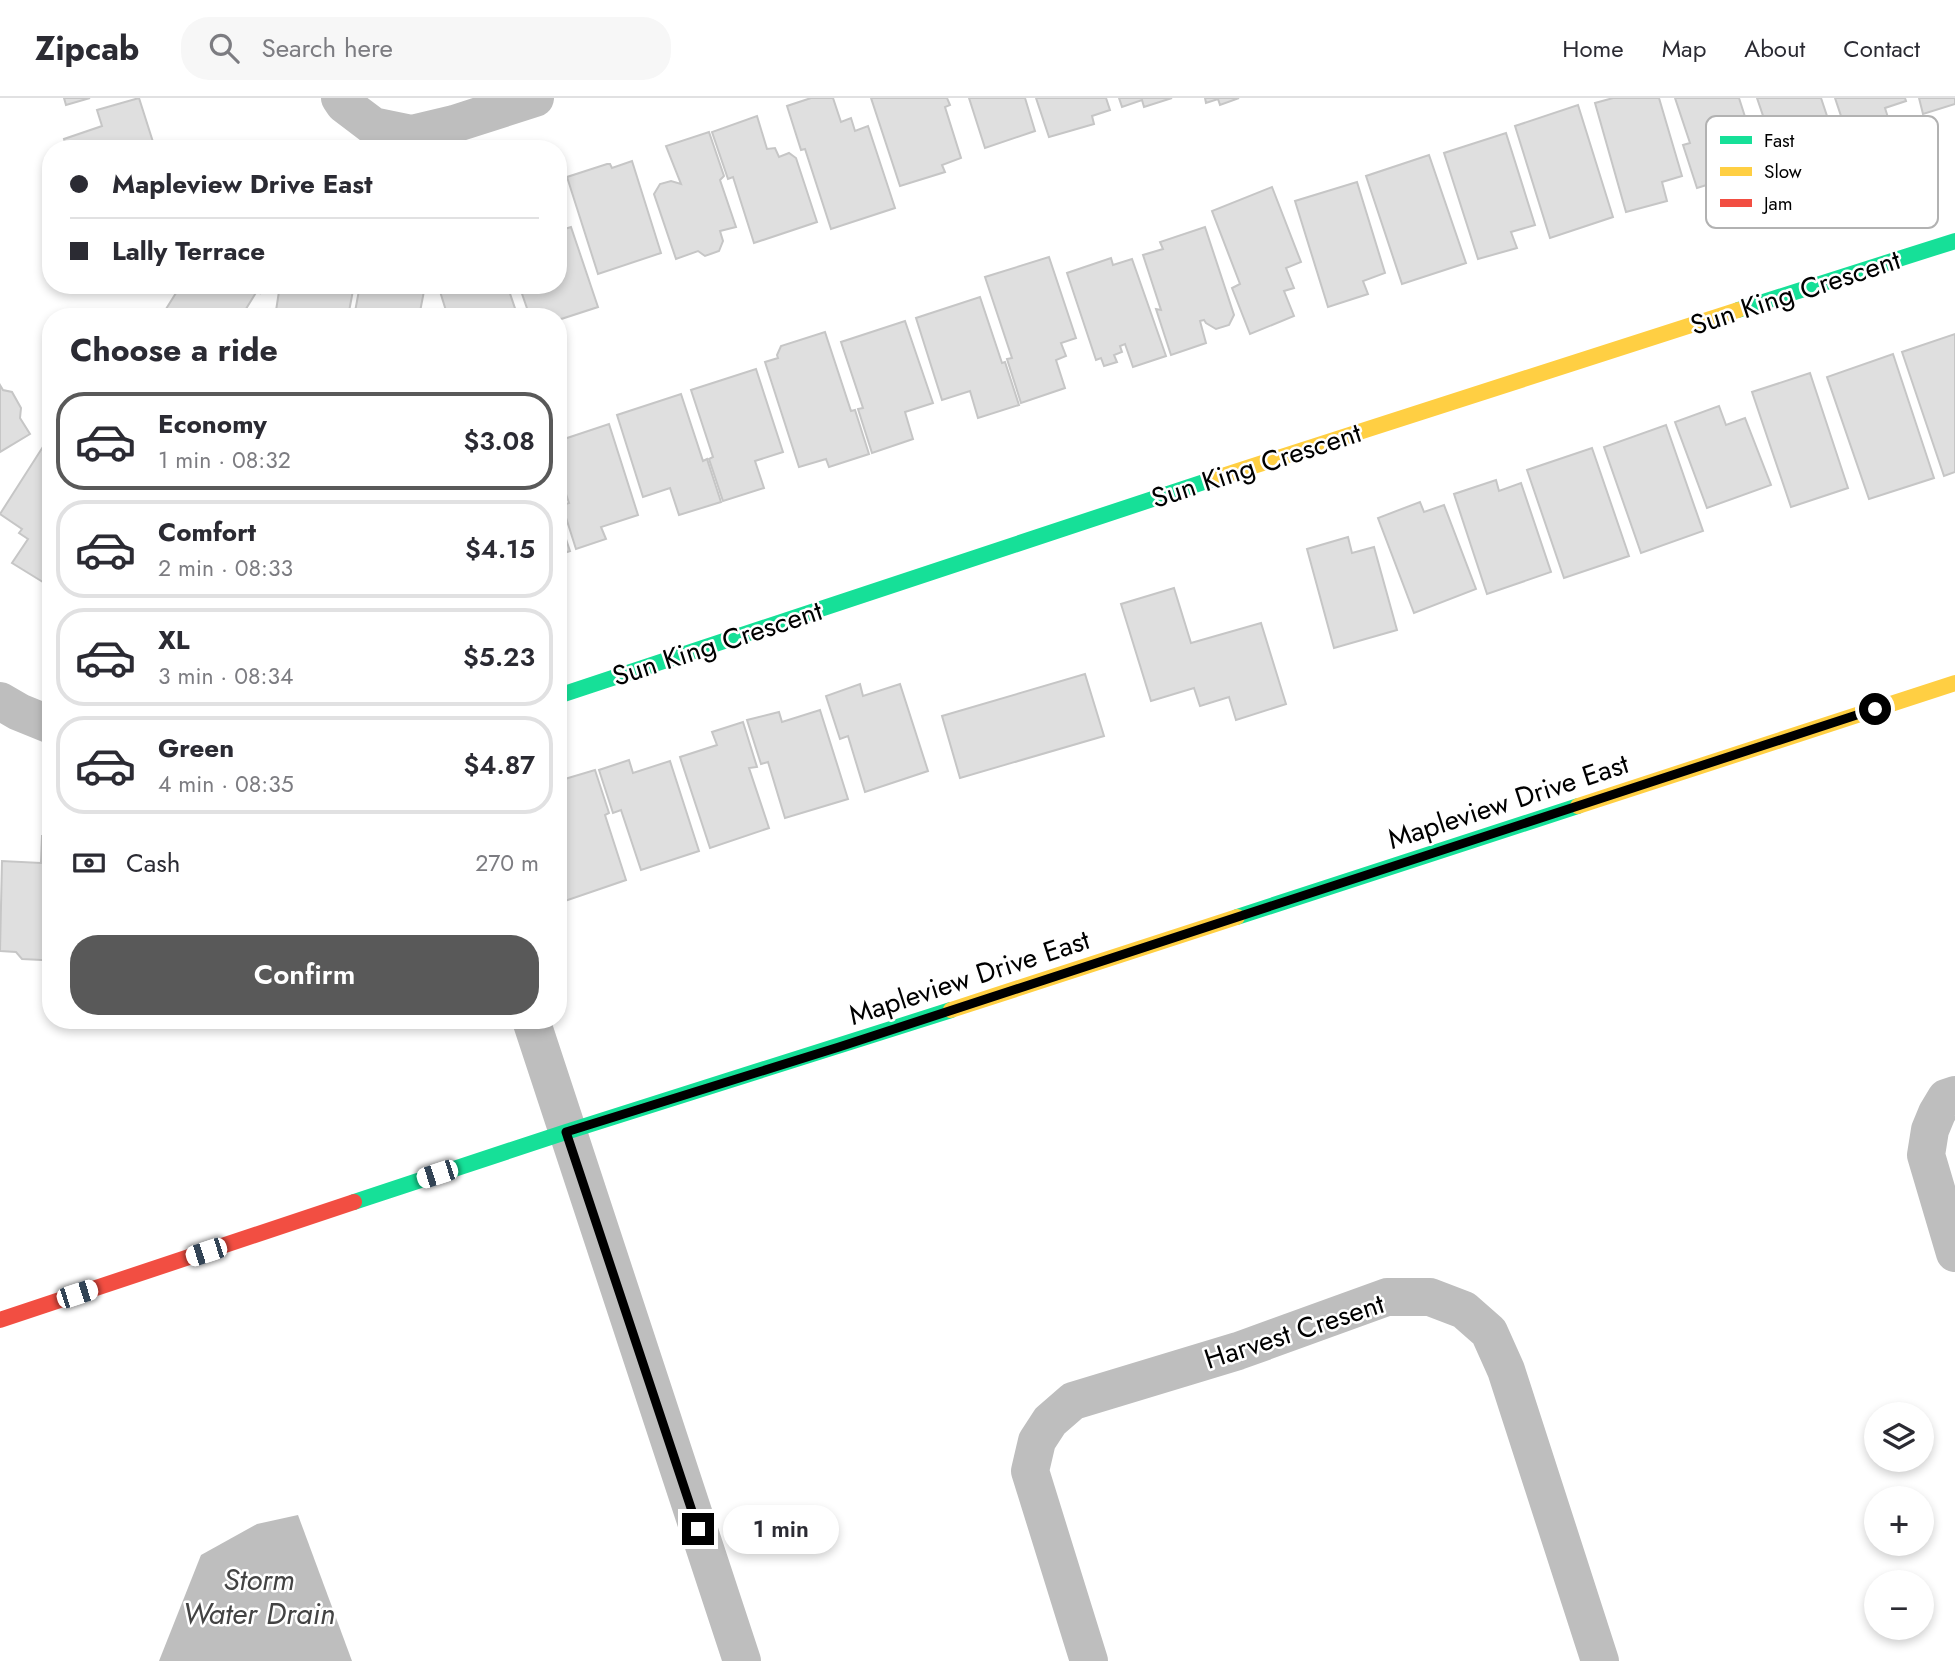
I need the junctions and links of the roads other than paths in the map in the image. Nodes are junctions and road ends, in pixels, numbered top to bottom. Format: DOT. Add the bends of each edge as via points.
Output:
graph roads {
  1 [pos="340,98"];
  2 [pos="535,98"];
  3 [pos="1955,241"];
  4 [pos="1955,683"];
  5 [pos="567,693"];
  6 [pos="0,701"];
  7 [pos="42,721"];
  8 [pos="534,1029"];
  9 [pos="1955,1095"];
  10 [pos="566,1132"];
  11 [pos="1955,1253"];
  12 [pos="0,1320"];
  13 [pos="742,1661"];
  14 [pos="1089,1661"];
  15 [pos="1600,1661"];
  1 -- 2 [label="street" via="373,127 412,134"];
  3 -- 5 [label="main road, Sun King Crescent" via="1272,459"];
  4 -- 10 [label="main road, Mapleview Drive East"];
  6 -- 7 [label="street"];
  8 -- 10 [label="street"];
  9 -- 11 [label="street" via="1946,1098 1937,1113 1926,1155"];
  10 -- 12 [label="main road, Mapleview Drive East"];
  10 -- 13 [label="street"];
  14 -- 15 [label="street, Harvest Cresent" via="1030,1471 1037,1441 1051,1421 1073,1401 1238,1351 1387,1297 1430,1297 1464,1310 1489,1332 1506,1370"];
}
